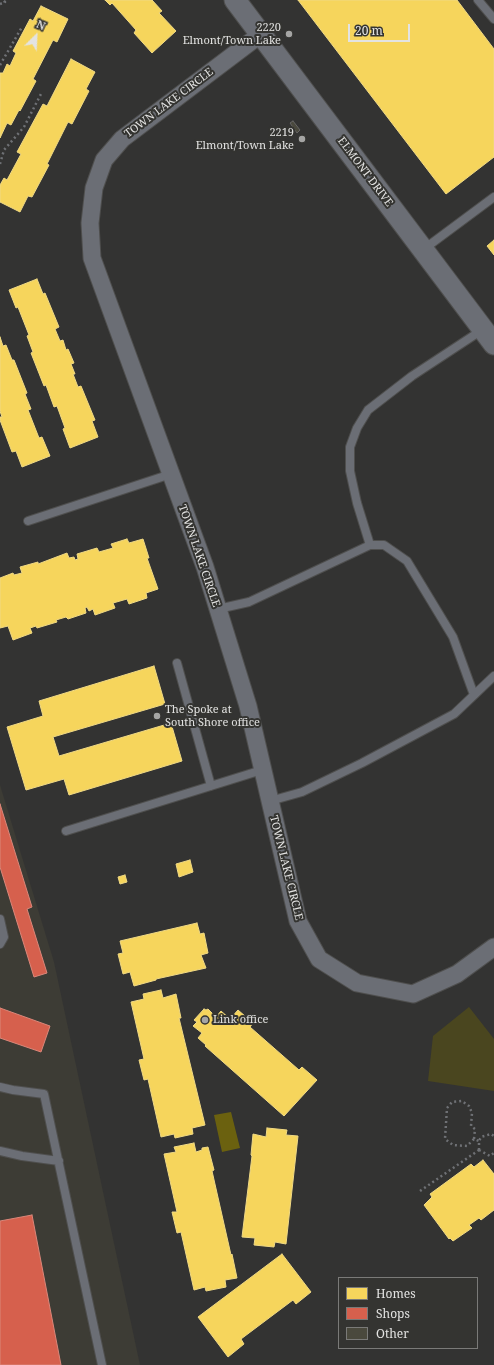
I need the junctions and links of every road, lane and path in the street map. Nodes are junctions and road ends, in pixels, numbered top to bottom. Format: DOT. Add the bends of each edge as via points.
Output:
graph roads {
  1 [pos="3,0"];
  2 [pos="235,0"];
  3 [pos="478,0"];
  4 [pos="0,4"];
  5 [pos="494,19"];
  6 [pos="22,27"];
  7 [pos="260,34"];
  8 [pos="0,65"];
  9 [pos="42,92"];
  10 [pos="0,164"];
  11 [pos="494,197"];
  12 [pos="423,250"];
  13 [pos="488,337"];
  14 [pos="171,474"];
  15 [pos="28,521"];
  16 [pos="370,545"];
  17 [pos="218,609"];
  18 [pos="177,663"];
  19 [pos="494,676"];
  20 [pos="474,695"];
  21 [pos="262,770"];
  22 [pos="211,786"];
  23 [pos="270,801"];
  24 [pos="66,832"];
  25 [pos="0,918"];
  26 [pos="0,944"];
  27 [pos="494,946"];
  28 [pos="0,1087"];
  29 [pos="494,1136"];
  30 [pos="474,1139"];
  31 [pos="479,1141"];
  32 [pos="479,1150"];
  33 [pos="0,1151"];
  34 [pos="494,1153"];
  35 [pos="58,1161"];
  36 [pos="420,1191"];
  37 [pos="102,1365"];
  1 -- 4 [label="path" via="5,2"];
  2 -- 7 [label="street, ELMONT DRIVE"];
  3 -- 5 [label="lane"];
  6 -- 8 [label="path"];
  7 -- 12 [label="street, ELMONT DRIVE"];
  7 -- 14 [label="street, TOWN LAKE CIRCLE" via="122,139 104,160 94,188 90,223 92,258"];
  9 -- 10 [label="path" via="24,127 4,150"];
  11 -- 12 [label="lane"];
  12 -- 13 [label="street, ELMONT DRIVE"];
  13 -- 16 [label="lane" via="412,376 368,410 357,428 350,447 350,471"];
  14 -- 15 [label="lane"];
  14 -- 17 [label="street, TOWN LAKE CIRCLE"];
  16 -- 17 [label="lane" via="249,602"];
  16 -- 20 [label="lane" via="384,545 407,561 453,637"];
  17 -- 21 [label="street, TOWN LAKE CIRCLE" via="248,706"];
  18 -- 22 [label="lane"];
  19 -- 20 [label="lane"];
  20 -- 23 [label="lane" via="454,714 362,763 302,792"];
  21 -- 22 [label="lane"];
  21 -- 23 [label="street, TOWN LAKE CIRCLE"];
  22 -- 24 [label="lane"];
  23 -- 27 [label="street, TOWN LAKE CIRCLE" via="298,921 319,959 357,983 413,994 456,974"];
  25 -- 26 [label="lane" via="4,937"];
  28 -- 35 [label="lane" via="44,1094"];
  29 -- 31 [label="path" via="491,1134 481,1137"];
  30 -- 30 [label="path" via="475,1129 471,1126 470,1106 462,1101 452,1102 447,1108 445,1138 453,1145 467,1146"];
  30 -- 31 [label="path"];
  31 -- 32 [label="path"];
  32 -- 34 [label="path" via="490,1156"];
  32 -- 36 [label="path"];
  33 -- 35 [label="lane"];
  35 -- 37 [label="lane"];
}
